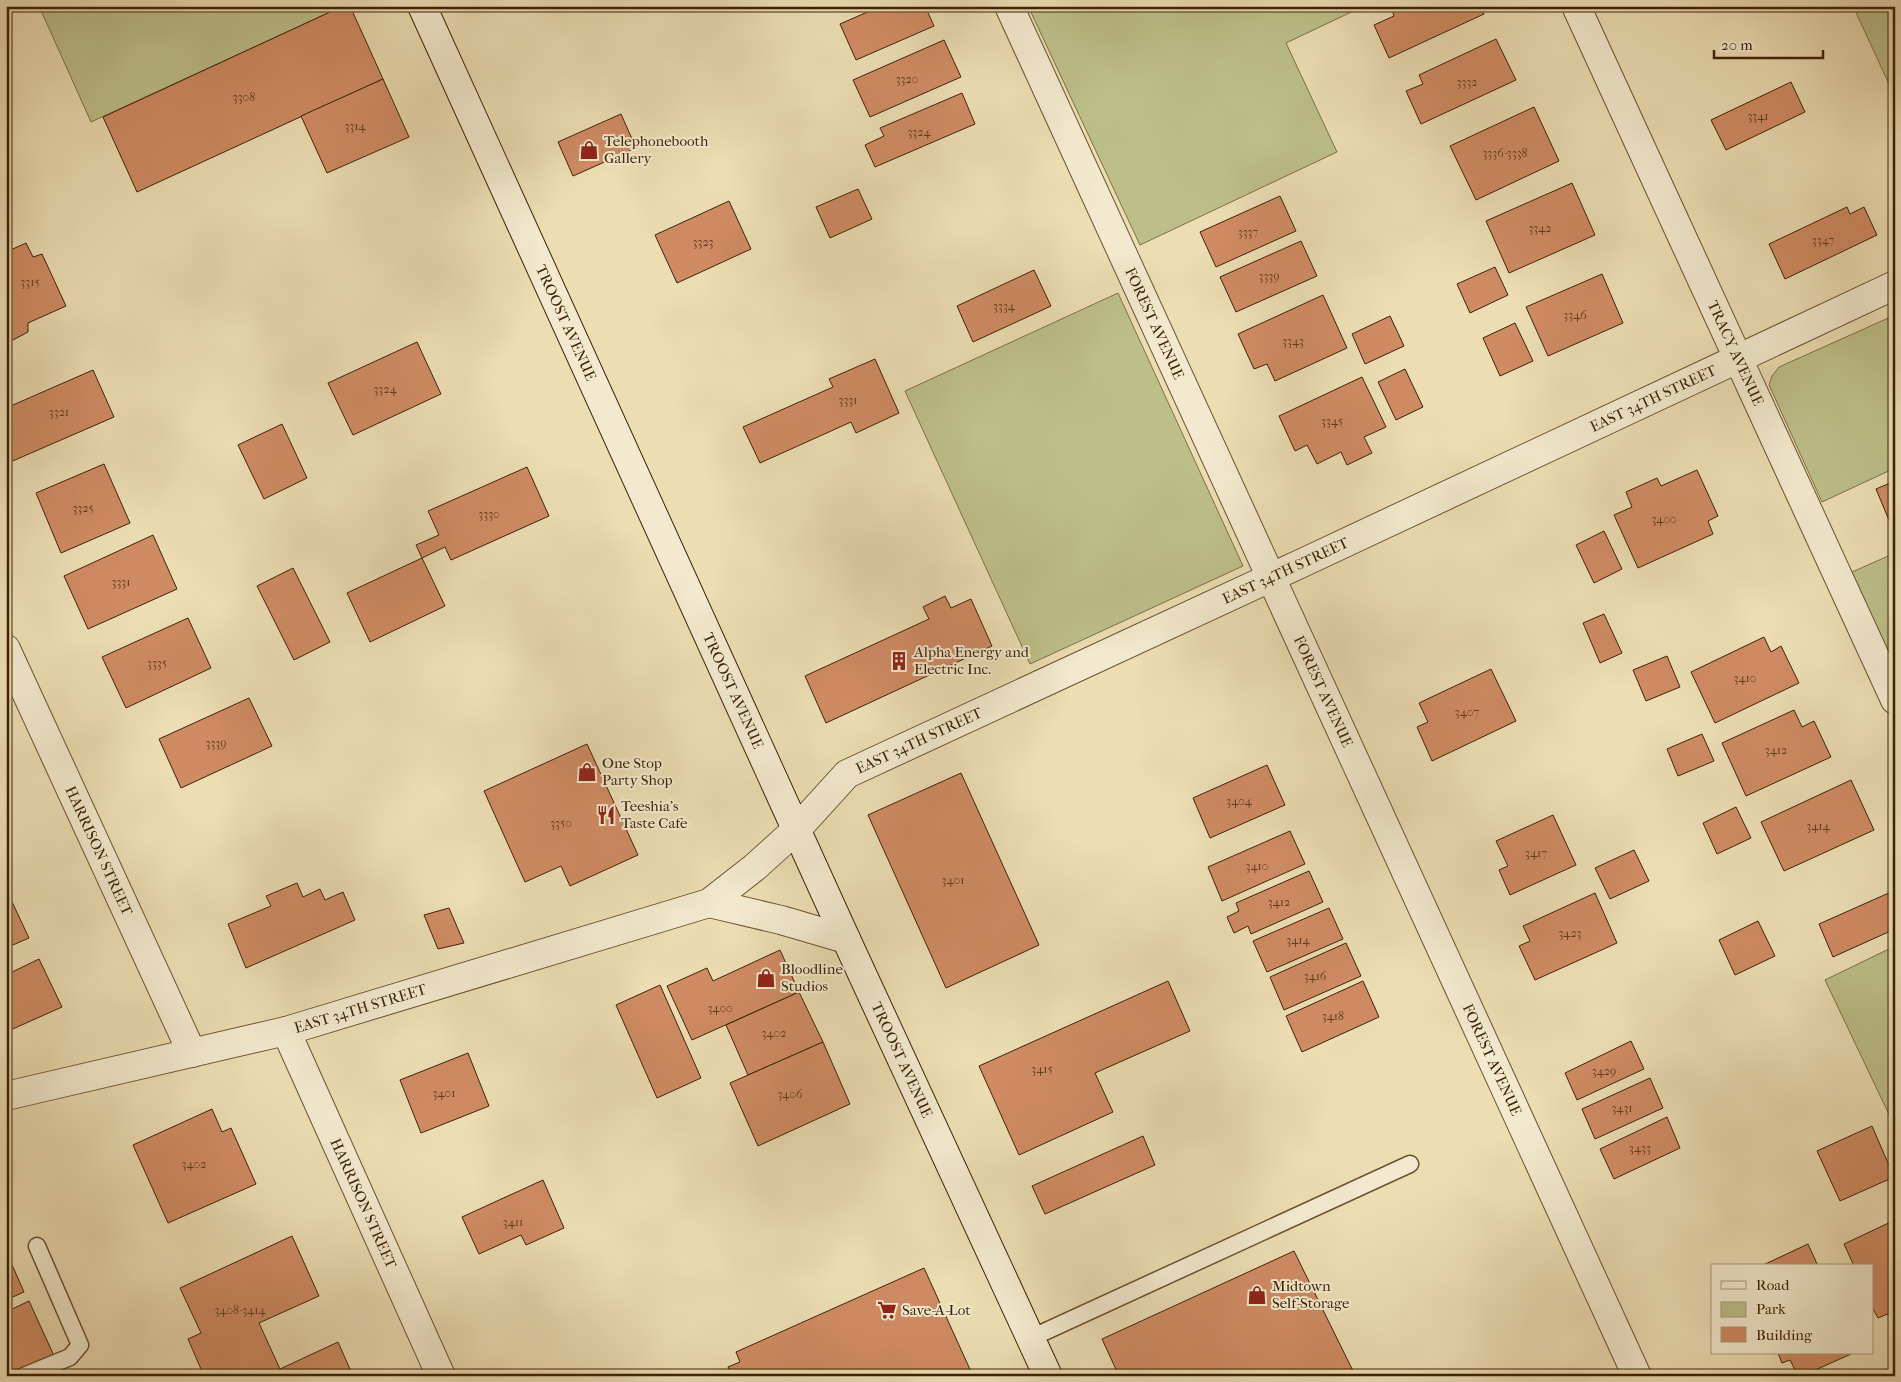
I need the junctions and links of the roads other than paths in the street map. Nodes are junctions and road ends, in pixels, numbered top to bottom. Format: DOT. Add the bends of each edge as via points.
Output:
graph roads {
  1 [pos="422,6"];
  2 [pos="1009,6"];
  3 [pos="1576,6"];
  4 [pos="1895,285"];
  5 [pos="1737,359"];
  6 [pos="1272,577"];
  7 [pos="6,649"];
  8 [pos="1895,700"];
  9 [pos="797,829"];
  10 [pos="709,903"];
  11 [pos="846,939"];
  12 [pos="286,1031"];
  13 [pos="192,1053"];
  14 [pos="6,1096"];
  15 [pos="1410,1164"];
  16 [pos="37,1246"];
  17 [pos="1031,1338"];
  18 [pos="24,1376"];
  19 [pos="441,1376"];
  20 [pos="1048,1376"];
  21 [pos="1637,1376"];
  1 -- 9 [label="street, TROOST AVENUE"];
  2 -- 6 [label="street, FOREST AVENUE"];
  3 -- 5 [label="street, TRACY AVENUE"];
  4 -- 5 [label="street, EAST 34TH STREET"];
  5 -- 6 [label="street, EAST 34TH STREET"];
  5 -- 8 [label="street, TRACY AVENUE"];
  6 -- 9 [label="street, EAST 34TH STREET" via="847,774"];
  6 -- 21 [label="street, FOREST AVENUE"];
  7 -- 13 [label="street, HARRISON STREET"];
  9 -- 10 [label="street, EAST 34TH STREET"];
  9 -- 11 [label="street, TROOST AVENUE"];
  10 -- 11 [label="street"];
  10 -- 12 [label="street, EAST 34TH STREET"];
  11 -- 17 [label="street, TROOST AVENUE"];
  12 -- 13 [label="street, EAST 34TH STREET"];
  12 -- 19 [label="street, HARRISON STREET"];
  13 -- 14 [label="street, EAST 34TH STREET"];
  15 -- 17 [label="lane"];
  16 -- 18 [label="lane" via="80,1345 70,1357"];
  17 -- 20 [label="street, TROOST AVENUE"];
}
